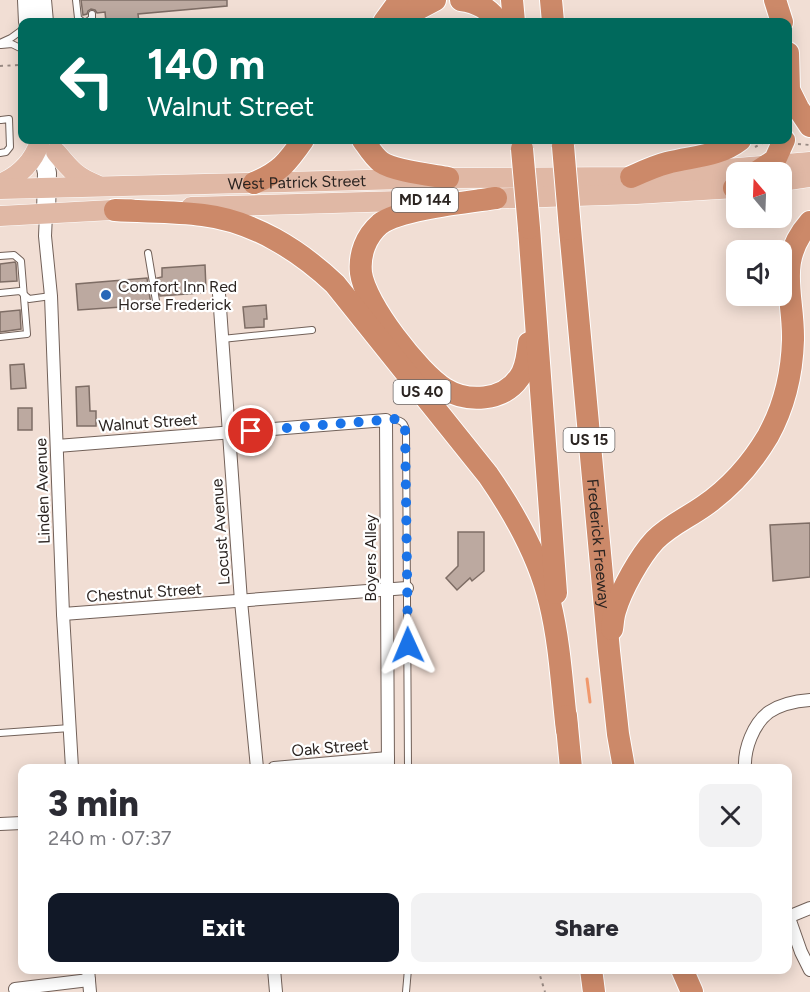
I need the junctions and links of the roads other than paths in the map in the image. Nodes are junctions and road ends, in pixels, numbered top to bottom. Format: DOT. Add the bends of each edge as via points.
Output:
graph roads {
  1 [pos="27,0"];
  2 [pos="42,0"];
  3 [pos="76,0"];
  4 [pos="400,0"];
  5 [pos="435,0"];
  6 [pos="461,0"];
  7 [pos="512,0"];
  8 [pos="551,0"];
  9 [pos="557,0"];
  10 [pos="765,0"];
  11 [pos="775,0"];
  12 [pos="92,14"];
  13 [pos="28,18"];
  14 [pos="44,18"];
  15 [pos="78,18"];
  16 [pos="92,18"];
  17 [pos="387,18"];
  18 [pos="408,18"];
  19 [pos="496,18"];
  20 [pos="514,18"];
  21 [pos="554,18"];
  22 [pos="555,18"];
  23 [pos="771,18"];
  24 [pos="781,18"];
  25 [pos="18,33"];
  26 [pos="0,44"];
  27 [pos="18,47"];
  28 [pos="792,96"];
  29 [pos="1,120"];
  30 [pos="810,126"];
  31 [pos="46,144"];
  32 [pos="47,144"];
  33 [pos="48,144"];
  34 [pos="300,144"];
  35 [pos="366,144"];
  36 [pos="521,144"];
  37 [pos="562,144"];
  38 [pos="734,144"];
  39 [pos="782,144"];
  40 [pos="0,153"];
  41 [pos="774,162"];
  42 [pos="810,162"];
  43 [pos="792,167"];
  44 [pos="726,174"];
  45 [pos="792,175"];
  46 [pos="631,177"];
  47 [pos="810,177"];
  48 [pos="448,178"];
  49 [pos="47,181"];
  50 [pos="254,183"];
  51 [pos="0,184"];
  52 [pos="102,187"];
  53 [pos="726,188"];
  54 [pos="0,189"];
  55 [pos="496,198"];
  56 [pos="115,210"];
  57 [pos="46,213"];
  58 [pos="0,216"];
  59 [pos="810,222"];
  60 [pos="148,253"];
  61 [pos="0,256"];
  62 [pos="53,291"];
  63 [pos="0,293"];
  64 [pos="219,294"];
  65 [pos="25,295"];
  66 [pos="157,307"];
  67 [pos="534,312"];
  68 [pos="312,330"];
  69 [pos="0,336"];
  70 [pos="222,339"];
  71 [pos="386,420"];
  72 [pos="229,433"];
  73 [pos="57,446"];
  74 [pos="407,588"];
  75 [pos="387,590"];
  76 [pos="241,601"];
  77 [pos="63,614"];
  78 [pos="609,651"];
  79 [pos="810,700"];
  80 [pos="70,728"];
  81 [pos="567,730"];
  82 [pos="0,733"];
  83 [pos="388,763"];
  84 [pos="72,764"];
  85 [pos="257,764"];
  86 [pos="365,764"];
  87 [pos="408,764"];
  88 [pos="571,764"];
  89 [pos="623,764"];
  90 [pos="744,764"];
  91 [pos="18,823"];
  92 [pos="0,824"];
  93 [pos="810,908"];
  94 [pos="792,915"];
  95 [pos="792,927"];
  96 [pos="810,970"];
  97 [pos="274,974"];
  98 [pos="408,974"];
  99 [pos="592,974"];
  100 [pos="683,974"];
  101 [pos="89,980"];
  102 [pos="15,989"];
  103 [pos="276,992"];
  104 [pos="406,992"];
  105 [pos="594,992"];
  106 [pos="692,992"];
  1 -- 13 [label="main road"];
  2 -- 14 [label="main road"];
  3 -- 15 [label="lane"];
  4 -- 17 [label="highway"];
  5 -- 18 [label="highway"];
  6 -- 19 [label="highway" via="481,6"];
  7 -- 20 [label="highway"];
  8 -- 21 [label="highway"];
  9 -- 22 [label="highway"];
  10 -- 23 [label="highway"];
  11 -- 24 [label="highway"];
  12 -- 16 [label="lane"];
  25 -- 26 [label="lane"];
  26 -- 27 [label="lane"];
  28 -- 30 [label="highway"];
  29 -- 40 [label="lane" via="9,119 10,147"];
  31 -- 51 [label="main road" via="27,166"];
  32 -- 49 [label="main road"];
  33 -- 52 [label="main road" via="70,170"];
  34 -- 50 [label="highway" via="284,166"];
  35 -- 48 [label="highway" via="381,163"];
  36 -- 67 [label="highway, US 15, bridge"];
  37 -- 78 [label="highway, Frederick Freeway / US 15, bridge"];
  38 -- 46 [label="highway" via="716,153 665,163"];
  39 -- 41 [label="highway"];
  42 -- 43 [label="main road, West Patrick Street"];
  44 -- 46 [label="main road, West Patrick Street"];
  45 -- 47 [label="main road, West Patrick Street"];
  46 -- 48 [label="main road, West Patrick Street"];
  48 -- 50 [label="main road, West Patrick Street"];
  49 -- 52 [label="main road, West Patrick Street"];
  49 -- 54 [label="main road, West Patrick Street"];
  49 -- 57 [label="main road"];
  50 -- 52 [label="main road, West Patrick Street"];
  53 -- 55 [label="main road, West Patrick Street / MD 144"];
  55 -- 56 [label="main road, West Patrick Street / MD 144"];
  55 -- 67 [label="highway" via="441,206 382,222 364,245 363,281 392,333 421,367 445,389 460,396 488,398 520,378"];
  56 -- 57 [label="main road, West Patrick Street / US 40"];
  56 -- 81 [label="highway, US 40" via="204,215 236,222 289,247 336,284 489,475 519,523 549,600"];
  57 -- 58 [label="main road, West Patrick Street / US 40"];
  57 -- 62 [label="street, Linden Avenue" via="45,236"];
  59 -- 78 [label="highway" via="789,263 792,361 784,399 768,436 734,480 704,506 674,523 644,555 615,611"];
  60 -- 66 [label="lane"];
  61 -- 65 [label="lane" via="14,255 21,261"];
  62 -- 65 [label="lane" via="29,299"];
  62 -- 73 [label="street, Linden Avenue"];
  63 -- 65 [label="lane" via="20,291"];
  64 -- 70 [label="street, Locust Avenue"];
  65 -- 69 [label="lane" via="27,334"];
  67 -- 81 [label="highway, US 15"];
  68 -- 70 [label="lane"];
  70 -- 72 [label="street, Locust Avenue"];
  71 -- 72 [label="street, Walnut Street"];
  71 -- 74 [label="lane" via="396,419 405,425"];
  71 -- 75 [label="street, Boyers Alley"];
  72 -- 73 [label="street, Walnut Street"];
  72 -- 76 [label="street, Locust Avenue"];
  73 -- 77 [label="street, Linden Avenue"];
  74 -- 75 [label="street, Chestnut Street"];
  74 -- 87 [label="lane"];
  75 -- 76 [label="street, Chestnut Street"];
  75 -- 83 [label="street, Boyers Alley"];
  76 -- 77 [label="street, Chestnut Street"];
  76 -- 85 [label="street, Locust Avenue"];
  77 -- 80 [label="street, Linden Avenue"];
  78 -- 89 [label="highway, Frederick Freeway / US 15"];
  79 -- 90 [label="street" via="798,700 768,713 752,735"];
  80 -- 82 [label="lane"];
  80 -- 84 [label="street, Linden Avenue"];
  81 -- 88 [label="highway, US 15"];
  83 -- 86 [label="street, Oak Street"];
  91 -- 92 [label="street"];
  93 -- 94 [label="street"];
  95 -- 96 [label="street"];
  97 -- 103 [label="street"];
  98 -- 104 [label="lane"];
  99 -- 105 [label="highway"];
  100 -- 106 [label="highway"];
  101 -- 102 [label="street"];
}
